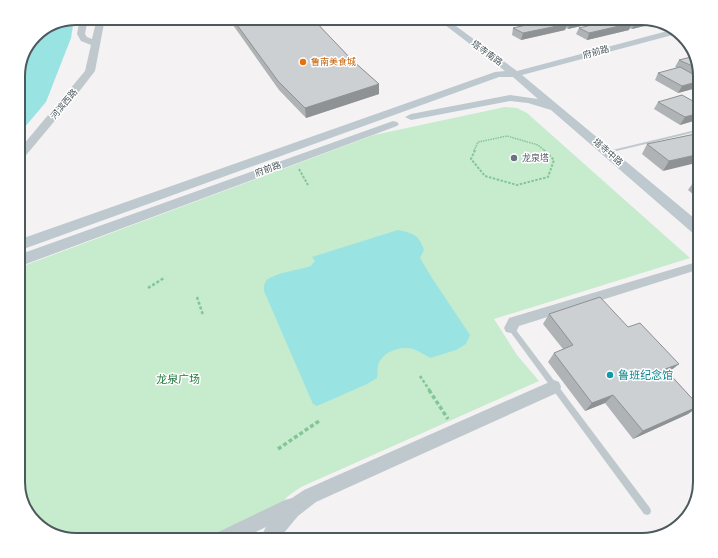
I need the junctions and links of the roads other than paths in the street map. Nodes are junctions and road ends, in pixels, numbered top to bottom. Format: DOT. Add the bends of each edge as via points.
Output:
graph roads {
  1 [pos="83,25"];
  2 [pos="99,25"];
  3 [pos="449,25"];
  4 [pos="670,33"];
  5 [pos="95,43"];
  6 [pos="567,60"];
  7 [pos="515,74"];
  8 [pos="544,98"];
  9 [pos="562,112"];
  10 [pos="411,117"];
  11 [pos="693,132"];
  12 [pos="25,150"];
  13 [pos="608,152"];
  14 [pos="693,225"];
  15 [pos="25,243"];
  16 [pos="25,258"];
  17 [pos="693,267"];
  18 [pos="511,328"];
  19 [pos="554,387"];
  20 [pos="297,504"];
  21 [pos="647,512"];
  22 [pos="235,533"];
  23 [pos="272,533"];
  1 -- 5 [label="street" via="81,34 84,39"];
  2 -- 5 [label="street, 河滨西路"];
  3 -- 7 [label="main road, 塔寺南路"];
  4 -- 6 [label="main road, 府前路"];
  5 -- 12 [label="street, 河滨西路" via="90,71"];
  6 -- 7 [label="main road, 府前路"];
  6 -- 8 [label="main road" via="541,75 538,86"];
  7 -- 8 [label="main road, 塔寺中路"];
  7 -- 10 [label="main road, 府前路" via="508,82"];
  7 -- 15 [label="main road, 府前路" via="498,74"];
  8 -- 9 [label="main road, 塔寺中路"];
  9 -- 10 [label="main road" via="530,100 510,98"];
  9 -- 13 [label="main road, 塔寺中路"];
  10 -- 16 [label="main road, 府前路"];
  11 -- 13 [label="lane"];
  13 -- 14 [label="main road, 塔寺中路"];
  17 -- 18 [label="street" via="514,322"];
  18 -- 19 [label="lane"];
  19 -- 20 [label="street"];
  19 -- 21 [label="lane"];
  20 -- 22 [label="street"];
  20 -- 23 [label="street"];
}
